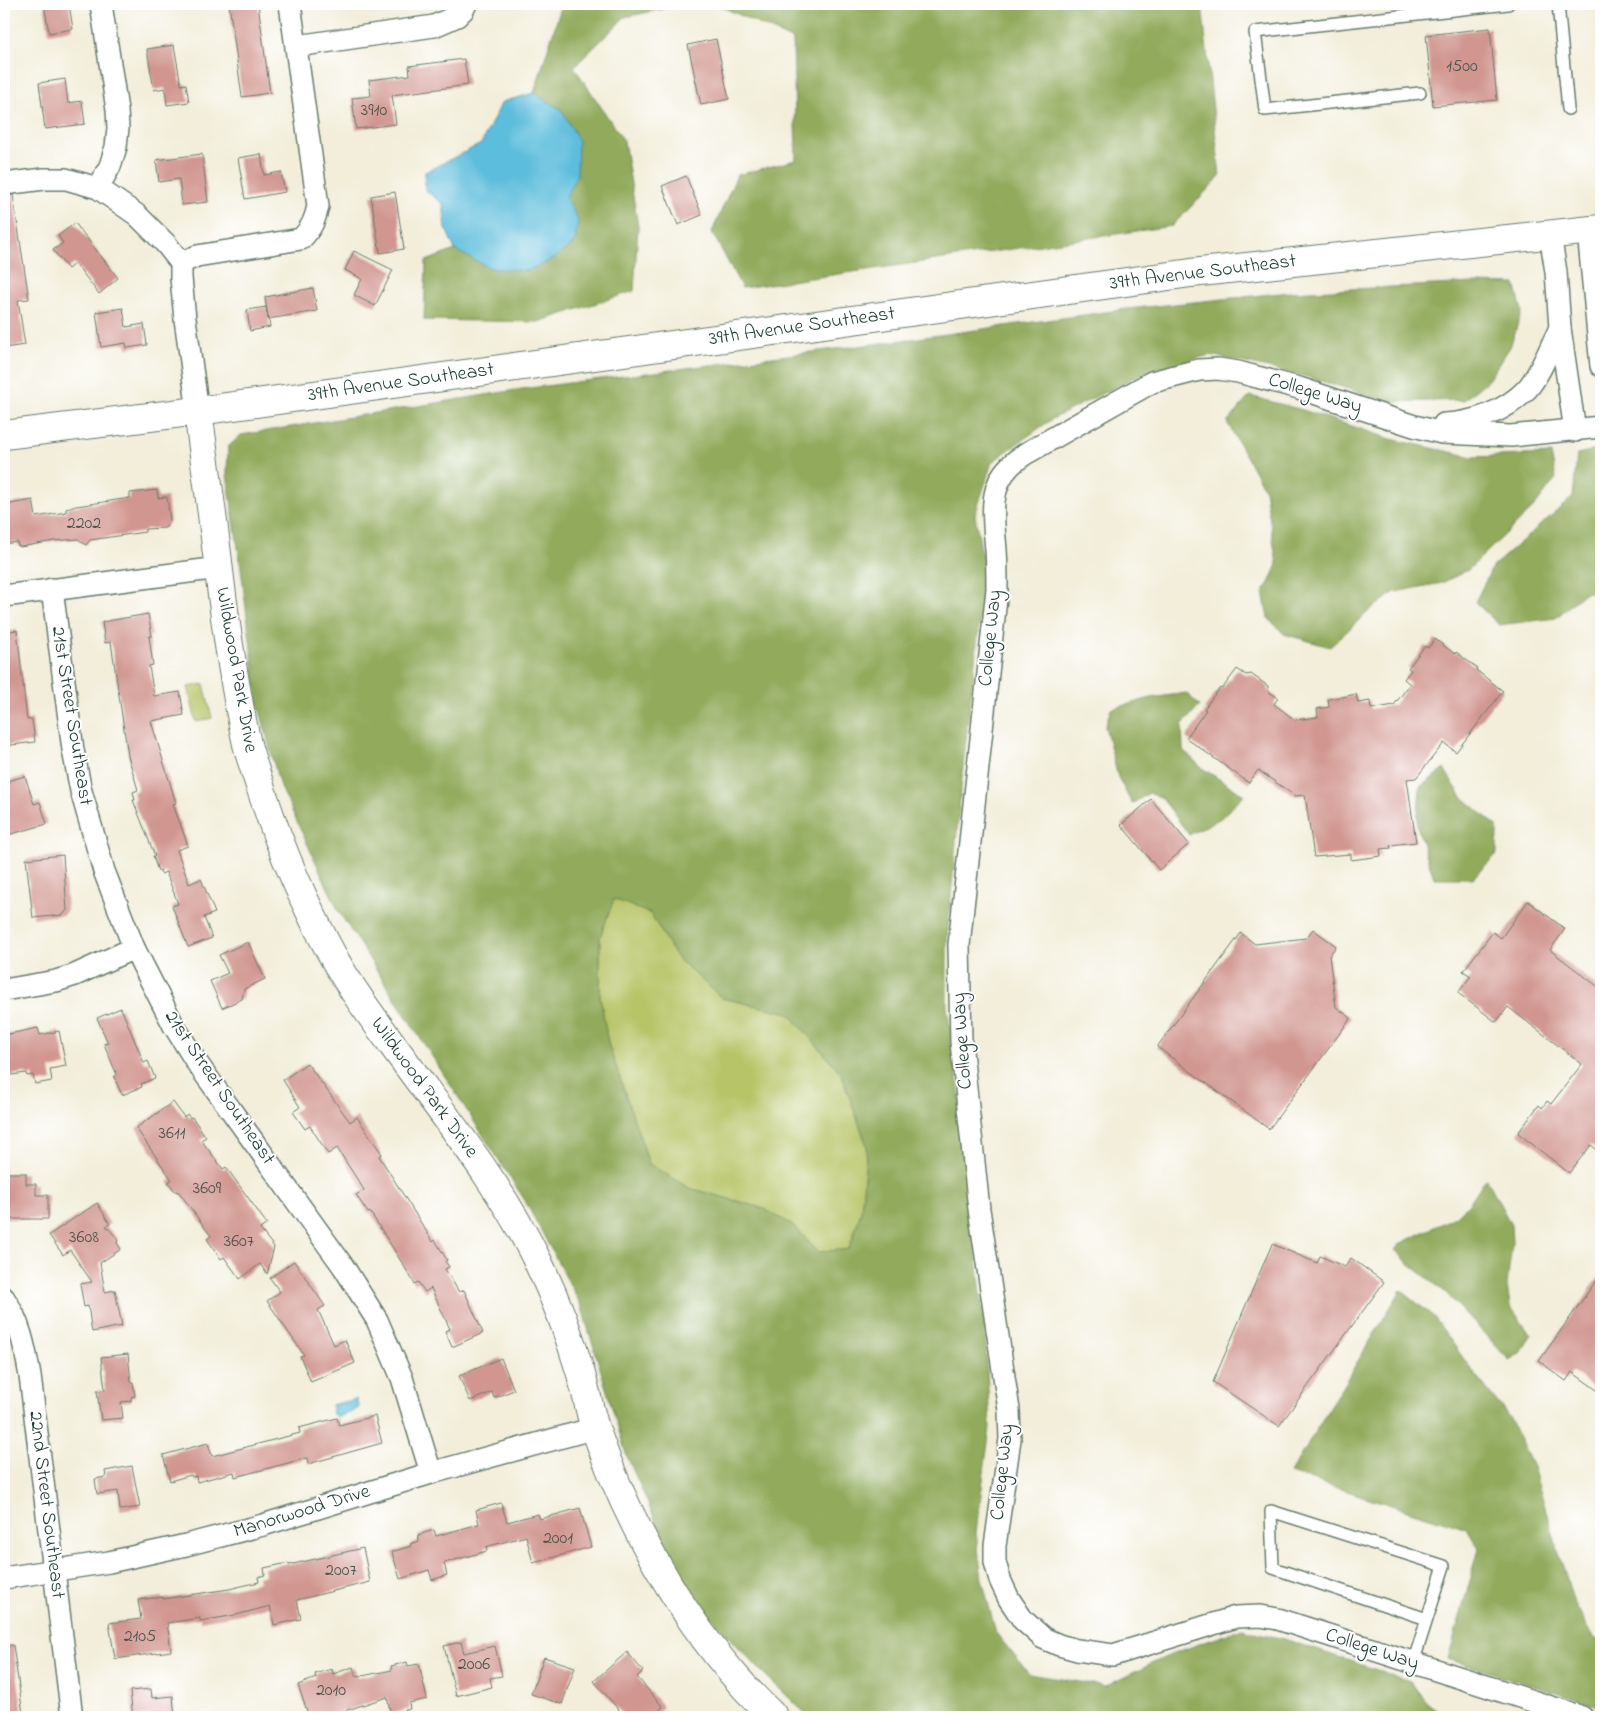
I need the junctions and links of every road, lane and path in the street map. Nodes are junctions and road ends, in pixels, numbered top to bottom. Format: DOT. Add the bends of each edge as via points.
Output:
graph roads {
  1 [pos="100,4"];
  2 [pos="290,4"];
  3 [pos="466,4"];
  4 [pos="1508,4"];
  5 [pos="1558,4"];
  6 [pos="296,46"];
  7 [pos="1420,93"];
  8 [pos="1568,109"];
  9 [pos="4,184"];
  10 [pos="98,188"];
  11 [pos="1595,230"];
  12 [pos="1550,234"];
  13 [pos="181,263"];
  14 [pos="1560,328"];
  15 [pos="1600,338"];
  16 [pos="1601,366"];
  17 [pos="198,411"];
  18 [pos="1414,426"];
  19 [pos="1601,427"];
  20 [pos="1575,431"];
  21 [pos="4,435"];
  22 [pos="219,568"];
  23 [pos="52,589"];
  24 [pos="4,596"];
  25 [pos="134,948"];
  26 [pos="4,990"];
  27 [pos="4,1298"];
  28 [pos="595,1428"];
  29 [pos="430,1473"];
  30 [pos="55,1571"];
  31 [pos="4,1578"];
  32 [pos="1427,1619"];
  33 [pos="1413,1663"];
  34 [pos="72,1717"];
  35 [pos="774,1717"];
  36 [pos="1582,1717"];
  1 -- 10 [label="street" via="118,128 110,166"];
  2 -- 6 [label="street"];
  3 -- 6 [label="street" via="458,16 434,26"];
  4 -- 7 [label="lane" via="1255,32 1265,110"];
  5 -- 8 [label="lane"];
  6 -- 13 [label="street" via="318,206 315,220 301,239 198,256"];
  9 -- 10 [label="street" via="66,179"];
  10 -- 13 [label="street" via="136,215"];
  11 -- 12 [label="main road, 39th Avenue Southeast"];
  11 -- 15 [label="street"];
  12 -- 14 [label="street"];
  12 -- 17 [label="main road, 39th Avenue Southeast" via="1191,273"];
  13 -- 17 [label="street" via="180,278"];
  14 -- 18 [label="street" via="1527,388 1506,406 1483,417 1456,424"];
  14 -- 20 [label="street"];
  15 -- 16 [label="street"];
  17 -- 21 [label="main road, 39th Avenue Southeast"];
  17 -- 22 [label="main road, Wildwood Park Drive"];
  18 -- 20 [label="street, College Way" via="1442,433 1493,436"];
  18 -- 33 [label="street, College Way" via="1299,388 1238,372 1199,370 1152,382 1009,466 996,489 993,513 997,589 959,945 961,1042 980,1219 1009,1410 1010,1439 995,1562 1000,1580 1022,1620 1043,1638 1059,1645 1113,1655 1236,1617 1260,1616"];
  19 -- 20 [label="street, College Way"];
  22 -- 23 [label="street"];
  22 -- 28 [label="main road, Wildwood Park Drive" via="228,649 248,748 286,859 354,993 486,1172 517,1223 554,1298 580,1370"];
  23 -- 24 [label="street"];
  23 -- 25 [label="street, 21st Street Southeast" via="81,791 104,871"];
  25 -- 26 [label="street" via="63,979"];
  25 -- 29 [label="street, 21st Street Southeast" via="170,1019 197,1063 344,1266 377,1320 402,1378"];
  27 -- 30 [label="street, 22nd Street Southeast" via="17,1322 26,1354"];
  28 -- 29 [label="street, Manorwood Drive"];
  28 -- 35 [label="main road, Wildwood Park Drive" via="643,1540 679,1599 719,1658"];
  29 -- 30 [label="street, Manorwood Drive" via="264,1525 109,1562"];
  30 -- 31 [label="street, Manorwood Drive"];
  30 -- 34 [label="street, 22nd Street Southeast"];
  32 -- 32 [label="lane" via="1444,1566 1271,1511 1273,1568"];
  32 -- 33 [label="lane"];
  33 -- 36 [label="street, College Way"];
}
